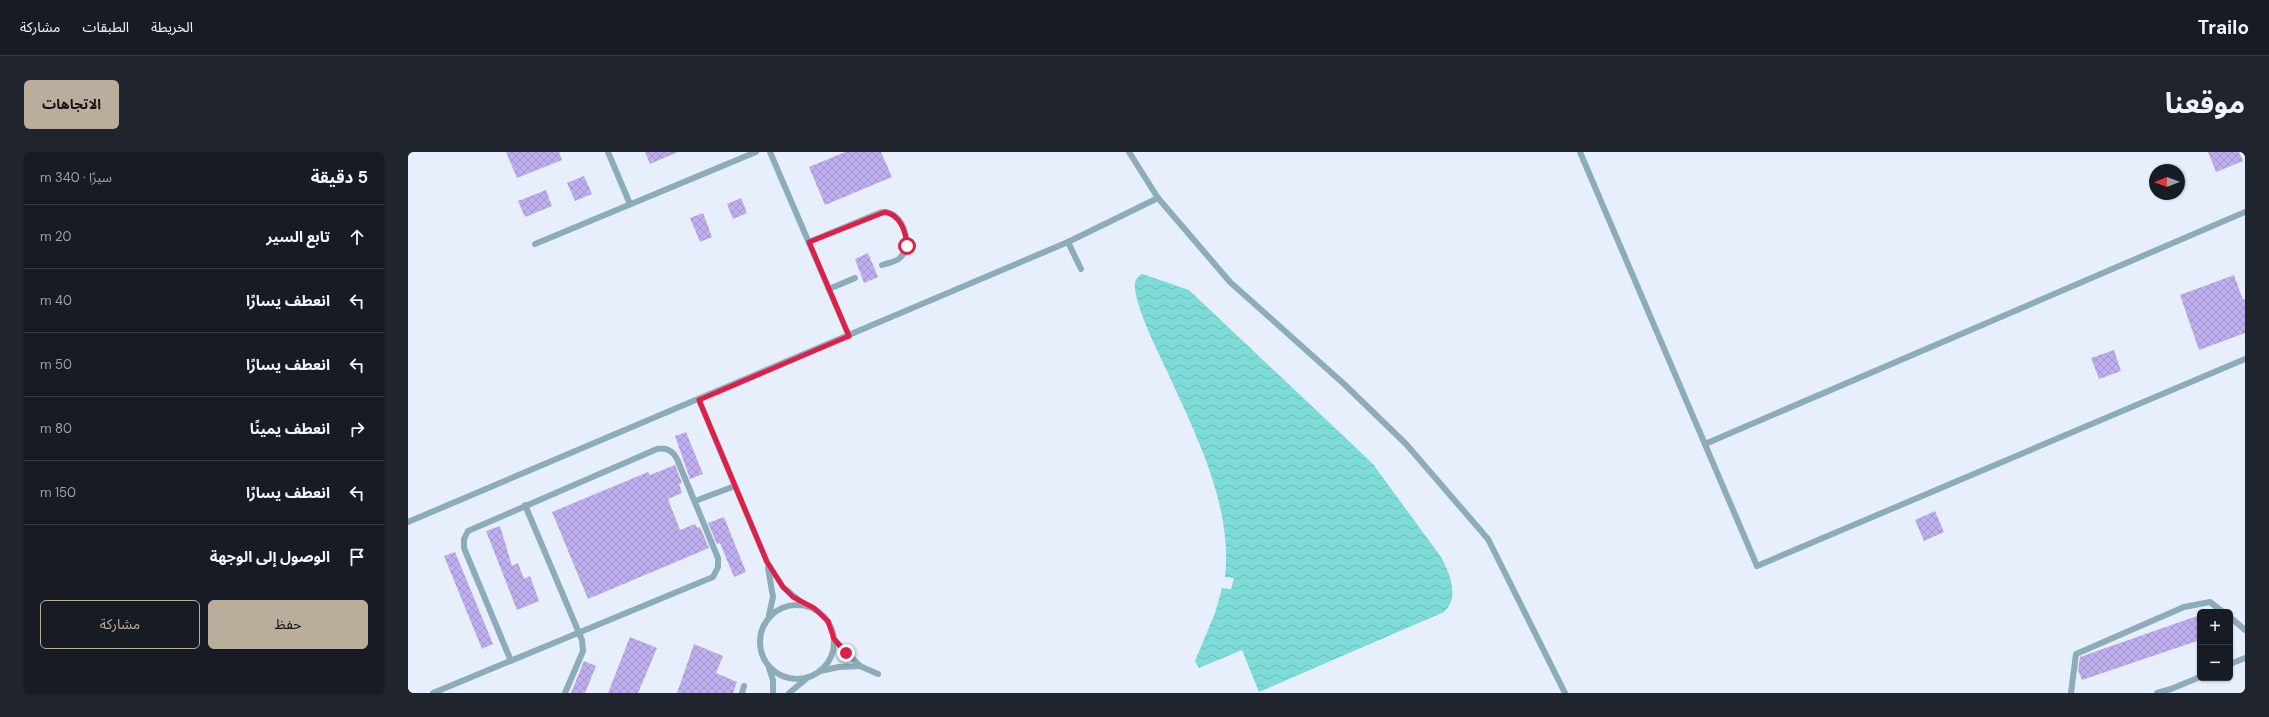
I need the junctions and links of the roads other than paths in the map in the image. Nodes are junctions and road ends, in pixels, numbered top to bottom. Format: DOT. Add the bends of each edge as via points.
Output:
graph roads {
  1 [pos="608,152"];
  2 [pos="756,152"];
  3 [pos="770,152"];
  4 [pos="1129,152"];
  5 [pos="1580,152"];
  6 [pos="1158,198"];
  7 [pos="630,204"];
  8 [pos="2245,212"];
  9 [pos="809,242"];
  10 [pos="1068,242"];
  11 [pos="536,244"];
  12 [pos="882,265"];
  13 [pos="1081,269"];
  14 [pos="855,278"];
  15 [pos="829,289"];
  16 [pos="849,336"];
  17 [pos="2245,359"];
  18 [pos="699,400"];
  19 [pos="1705,444"];
  20 [pos="734,486"];
  21 [pos="695,502"];
  22 [pos="525,505"];
  23 [pos="408,522"];
  24 [pos="767,562"];
  25 [pos="805,605"];
  26 [pos="2219,609"];
  27 [pos="767,618"];
  28 [pos="2233,620"];
  29 [pos="2245,630"];
  30 [pos="579,632"];
  31 [pos="834,639"];
  32 [pos="2245,658"];
  33 [pos="511,661"];
  34 [pos="2233,663"];
  35 [pos="769,666"];
  36 [pos="860,666"];
  37 [pos="820,671"];
  38 [pos="878,674"];
  39 [pos="807,678"];
  40 [pos="2197,678"];
  41 [pos="744,686"];
  42 [pos="2172,691"];
  43 [pos="433,693"];
  44 [pos="565,693"];
  45 [pos="742,693"];
  46 [pos="774,693"];
  47 [pos="789,693"];
  48 [pos="1565,693"];
  49 [pos="2071,693"];
  50 [pos="2157,693"];
  1 -- 7 [label="lane"];
  2 -- 7 [label="lane"];
  3 -- 9 [label="lane"];
  4 -- 6 [label="lane"];
  5 -- 19 [label="lane"];
  6 -- 10 [label="lane"];
  6 -- 48 [label="lane" via="1230,282 1344,384 1406,444 1488,539"];
  7 -- 11 [label="lane"];
  8 -- 19 [label="lane"];
  9 -- 12 [label="lane" via="879,213 888,213 897,217 906,236 907,246 901,257"];
  9 -- 15 [label="lane"];
  10 -- 13 [label="lane"];
  10 -- 16 [label="lane"];
  14 -- 15 [label="lane"];
  15 -- 16 [label="lane"];
  16 -- 18 [label="lane"];
  17 -- 19 [label="lane" via="1757,566"];
  18 -- 20 [label="lane"];
  18 -- 23 [label="lane"];
  20 -- 21 [label="lane"];
  20 -- 24 [label="lane"];
  21 -- 22 [label="lane" via="675,455 662,448"];
  21 -- 30 [label="lane" via="718,558 715,574"];
  22 -- 30 [label="lane"];
  22 -- 33 [label="lane" via="471,528 464,539 464,548"];
  24 -- 25 [label="lane" via="783,587"];
  24 -- 27 [label="lane" via="773,597"];
  25 -- 27 [label="lane" via="788,605"];
  25 -- 31 [label="lane" via="814,608 824,617 832,629"];
  26 -- 49 [label="lane" via="2210,602 2184,607 2076,654"];
  27 -- 35 [label="lane" via="760,634 760,642 764,659"];
  28 -- 29 [label="lane"];
  30 -- 33 [label="lane"];
  30 -- 44 [label="lane" via="583,651"];
  31 -- 36 [label="lane"];
  31 -- 37 [label="lane" via="832,653"];
  32 -- 34 [label="lane"];
  33 -- 43 [label="lane"];
  35 -- 39 [label="lane" via="786,678"];
  35 -- 46 [label="lane"];
  36 -- 37 [label="lane"];
  36 -- 38 [label="lane"];
  37 -- 39 [label="lane"];
  39 -- 47 [label="lane"];
  40 -- 42 [label="lane"];
  41 -- 45 [label="lane"];
  42 -- 50 [label="lane"];
}
